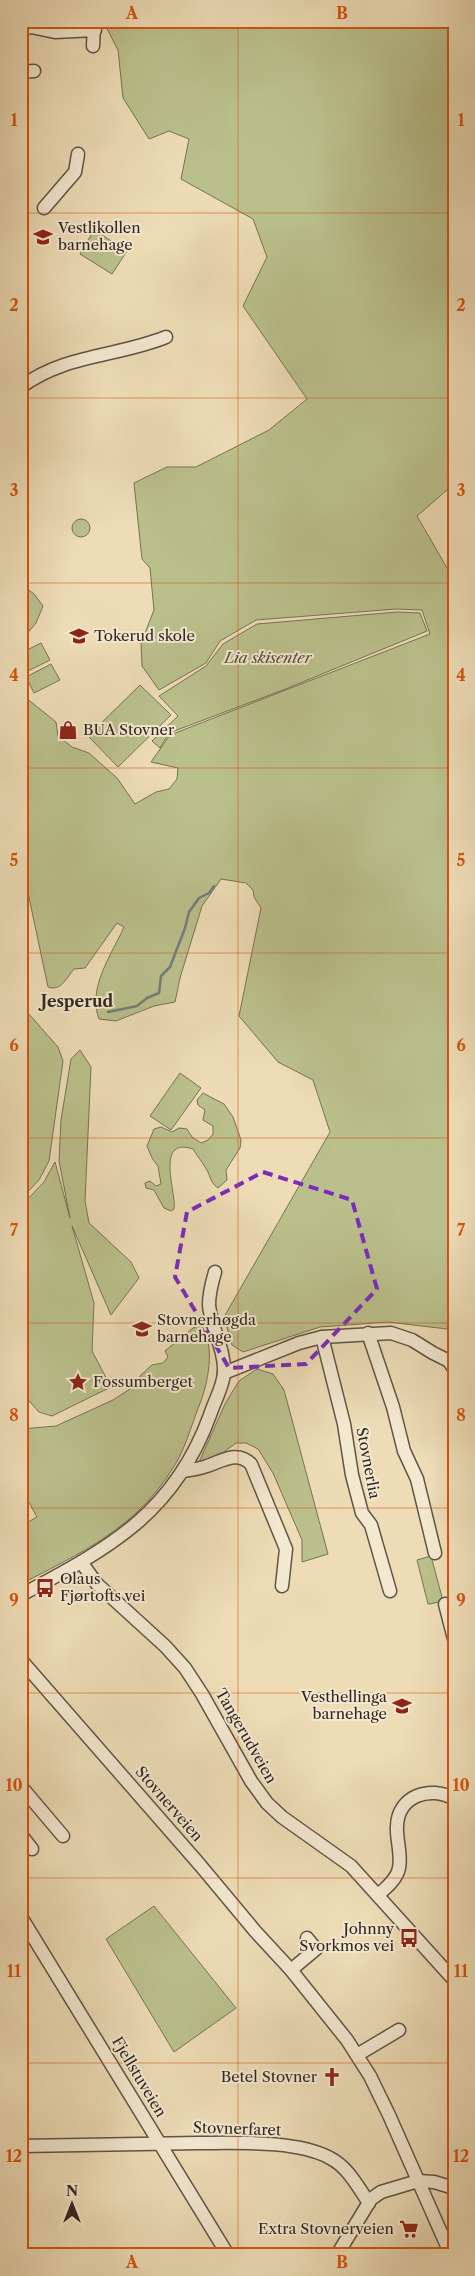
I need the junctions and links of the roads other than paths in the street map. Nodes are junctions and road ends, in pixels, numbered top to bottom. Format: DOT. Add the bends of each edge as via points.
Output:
graph roads {
  1 [pos="94,26"];
  2 [pos="21,29"];
  3 [pos="93,46"];
  4 [pos="78,154"];
  5 [pos="44,208"];
  6 [pos="166,337"];
  7 [pos="21,387"];
  8 [pos="215,1272"];
  9 [pos="368,1334"];
  10 [pos="322,1337"];
  11 [pos="454,1369"];
  12 [pos="224,1373"];
  13 [pos="183,1471"];
  14 [pos="435,1553"];
  15 [pos="81,1562"];
  16 [pos="282,1586"];
  17 [pos="390,1591"];
  18 [pos="21,1595"];
  19 [pos="445,1604"];
  20 [pos="454,1639"];
  21 [pos="21,1660"];
  22 [pos="21,1792"];
  23 [pos="454,1799"];
  24 [pos="21,1834"];
  25 [pos="63,1836"];
  26 [pos="32,1849"];
  27 [pos="378,1895"];
  28 [pos="21,1917"];
  29 [pos="307,1938"];
  30 [pos="291,1970"];
  31 [pos="454,1980"];
  32 [pos="399,2030"];
  33 [pos="357,2055"];
  34 [pos="159,2143"];
  35 [pos="21,2146"];
  36 [pos="418,2182"];
  37 [pos="454,2188"];
  38 [pos="369,2203"];
  39 [pos="228,2255"];
  40 [pos="337,2255"];
  41 [pos="451,2255"];
  1 -- 2 [label="street" via="54,32 31,27"];
  1 -- 3 [label="street"];
  4 -- 5 [label="street" via="75,172"];
  6 -- 7 [label="street" via="144,346 57,366"];
  8 -- 12 [label="street" via="209,1304 223,1356"];
  9 -- 10 [label="street"];
  9 -- 11 [label="street" via="391,1333 412,1340 449,1361"];
  9 -- 14 [label="street" via="404,1451 418,1479"];
  10 -- 12 [label="street"];
  10 -- 17 [label="street, Stovnerlia" via="362,1513 372,1526"];
  12 -- 13 [label="street" via="203,1434"];
  13 -- 15 [label="street" via="159,1502 124,1535"];
  13 -- 16 [label="street" via="234,1456 243,1457 251,1464 286,1549"];
  15 -- 18 [label="street"];
  15 -- 27 [label="street, Tangerudveien" via="97,1584 185,1668 267,1803 343,1859"];
  19 -- 20 [label="street"];
  21 -- 30 [label="street, Stovnerveien"];
  22 -- 25 [label="street" via="24,1790"];
  23 -- 27 [label="street" via="441,1793 427,1792 415,1796 404,1807 397,1826 400,1869"];
  24 -- 26 [label="street"];
  27 -- 31 [label="street, Tangerudveien"];
  28 -- 34 [label="street, Fjellstuveien"];
  29 -- 30 [label="street" via="316,1949"];
  30 -- 33 [label="street, Stovnerveien"];
  32 -- 33 [label="street"];
  33 -- 36 [label="street, Stovnerveien" via="386,2108"];
  34 -- 35 [label="street, Stovnerfaret"];
  34 -- 38 [label="street, Stovnerfaret" via="256,2144 315,2151 338,2163"];
  34 -- 39 [label="street, Fjellstuveien"];
  36 -- 37 [label="street" via="434,2182"];
  36 -- 38 [label="street" via="381,2192"];
  36 -- 41 [label="street, Stovnerveien"];
  38 -- 40 [label="street"];
}
